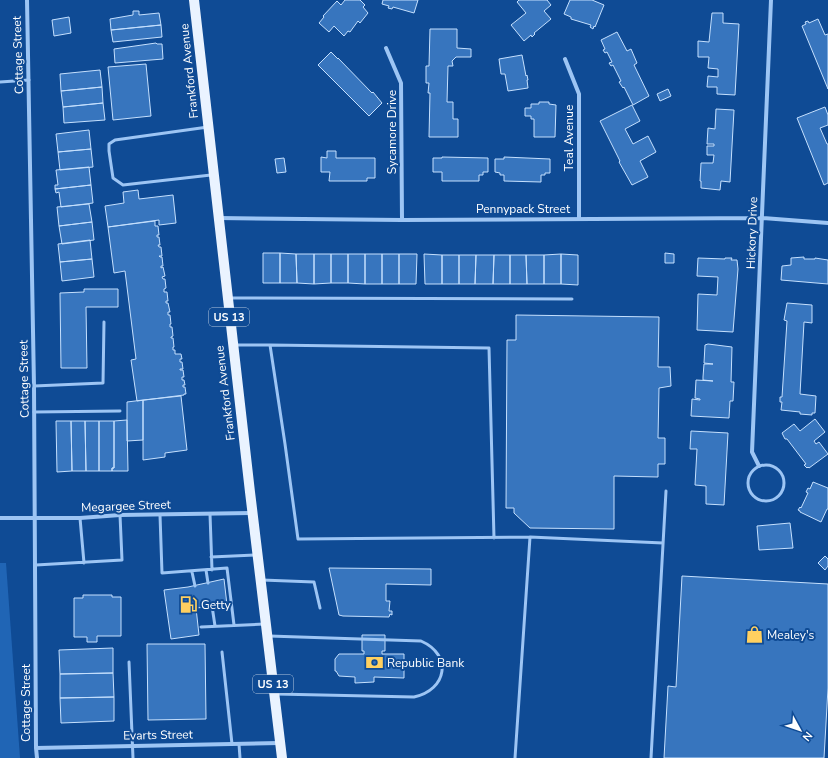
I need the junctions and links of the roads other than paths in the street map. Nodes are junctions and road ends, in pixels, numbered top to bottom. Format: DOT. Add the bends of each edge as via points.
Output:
graph roads {
  1 [pos="26,0"];
  2 [pos="194,0"];
  3 [pos="771,0"];
  4 [pos="386,48"];
  5 [pos="565,59"];
  6 [pos="29,80"];
  7 [pos="0,82"];
  8 [pos="208,127"];
  9 [pos="213,175"];
  10 [pos="218,218"];
  11 [pos="763,218"];
  12 [pos="579,219"];
  13 [pos="402,220"];
  14 [pos="828,223"];
  15 [pos="227,298"];
  16 [pos="572,299"];
  17 [pos="104,322"];
  18 [pos="233,345"];
  19 [pos="270,345"];
  20 [pos="34,386"];
  21 [pos="120,411"];
  22 [pos="34,412"];
  23 [pos="759,466"];
  24 [pos="666,492"];
  25 [pos="252,513"];
  26 [pos="210,514"];
  27 [pos="120,515"];
  28 [pos="160,515"];
  29 [pos="36,517"];
  30 [pos="0,518"];
  31 [pos="80,518"];
  32 [pos="530,537"];
  33 [pos="494,538"];
  34 [pos="663,543"];
  35 [pos="257,555"];
  36 [pos="211,557"];
  37 [pos="84,562"];
  38 [pos="36,565"];
  39 [pos="206,570"];
  40 [pos="212,570"];
  41 [pos="192,572"];
  42 [pos="260,580"];
  43 [pos="208,583"];
  44 [pos="195,586"];
  45 [pos="212,606"];
  46 [pos="320,608"];
  47 [pos="266,624"];
  48 [pos="234,625"];
  49 [pos="215,626"];
  50 [pos="201,627"];
  51 [pos="267,636"];
  52 [pos="222,652"];
  53 [pos="129,662"];
  54 [pos="274,694"];
  55 [pos="280,743"];
  56 [pos="232,744"];
  57 [pos="239,744"];
  58 [pos="132,746"];
  59 [pos="36,748"];
  60 [pos="37,758"];
  61 [pos="133,758"];
  62 [pos="240,758"];
  63 [pos="282,758"];
  64 [pos="515,758"];
  65 [pos="651,758"];
  1 -- 6 [label="street, Cottage Street"];
  2 -- 8 [label="main road, Frankford Avenue / US 13"];
  3 -- 11 [label="street, Hickory Drive"];
  4 -- 13 [label="street, Sycamore Drive" via="401,83"];
  5 -- 12 [label="street, Teal Avenue" via="579,94"];
  6 -- 7 [label="lane"];
  6 -- 20 [label="street, Cottage Street"];
  8 -- 9 [label="main road, Frankford Avenue / US 13"];
  8 -- 9 [label="lane" via="115,140 109,144 108,151 113,178 123,186"];
  9 -- 10 [label="main road, Frankford Avenue / US 13"];
  10 -- 13 [label="street, Pennypack Street"];
  10 -- 15 [label="main road, Frankford Avenue / US 13"];
  11 -- 12 [label="street, Pennypack Street"];
  11 -- 14 [label="street, Pennypack Street"];
  11 -- 23 [label="street, Hickory Drive" via="752,452"];
  12 -- 13 [label="street, Pennypack Street"];
  15 -- 16 [label="lane"];
  15 -- 18 [label="main road, Frankford Avenue / US 13"];
  17 -- 20 [label="lane" via="103,383"];
  18 -- 19 [label="lane"];
  18 -- 25 [label="main road, Frankford Avenue / US 13"];
  19 -- 33 [label="lane" via="298,539"];
  19 -- 33 [label="lane" via="489,348"];
  20 -- 22 [label="street, Cottage Street"];
  21 -- 22 [label="lane"];
  22 -- 29 [label="street, Cottage Street"];
  23 -- 23 [label="lane" via="750,474 748,487 755,498 773,500 782,491 782,473 772,465"];
  24 -- 34 [label="lane"];
  25 -- 26 [label="street, Megargee Street"];
  25 -- 35 [label="main road, Frankford Avenue / US 13"];
  26 -- 28 [label="street, Megargee Street"];
  26 -- 36 [label="lane"];
  27 -- 28 [label="street, Megargee Street"];
  27 -- 31 [label="street, Megargee Street"];
  27 -- 37 [label="lane" via="122,560"];
  28 -- 41 [label="lane" via="162,573"];
  29 -- 30 [label="street, Megargee Street"];
  29 -- 31 [label="street, Megargee Street"];
  29 -- 38 [label="street, Cottage Street"];
  31 -- 37 [label="lane"];
  32 -- 33 [label="lane"];
  32 -- 34 [label="lane"];
  32 -- 64 [label="lane"];
  34 -- 65 [label="lane"];
  35 -- 36 [label="lane"];
  35 -- 42 [label="main road, Frankford Avenue / US 13"];
  36 -- 40 [label="lane"];
  37 -- 38 [label="lane"];
  38 -- 59 [label="street, Cottage Street"];
  39 -- 40 [label="lane"];
  39 -- 41 [label="lane"];
  39 -- 43 [label="lane"];
  40 -- 48 [label="lane" via="227,568"];
  41 -- 44 [label="lane"];
  42 -- 46 [label="lane" via="314,582"];
  42 -- 47 [label="main road, Frankford Avenue / US 13"];
  45 -- 49 [label="lane"];
  47 -- 48 [label="lane"];
  47 -- 51 [label="main road, Frankford Avenue / US 13"];
  48 -- 49 [label="lane"];
  49 -- 50 [label="lane"];
  51 -- 54 [label="main road, Frankford Avenue / US 13"];
  51 -- 54 [label="lane" via="421,641 436,650 442,667 437,684 431,691 414,697"];
  52 -- 56 [label="lane"];
  53 -- 58 [label="lane"];
  54 -- 55 [label="main road, Frankford Avenue / US 13"];
  55 -- 57 [label="street, Evarts Street"];
  55 -- 63 [label="main road, Frankford Avenue / US 13"];
  56 -- 57 [label="street, Evarts Street"];
  56 -- 58 [label="street, Evarts Street"];
  57 -- 62 [label="lane"];
  58 -- 59 [label="street, Evarts Street"];
  58 -- 61 [label="lane"];
  59 -- 60 [label="street, Cottage Street"];
}
